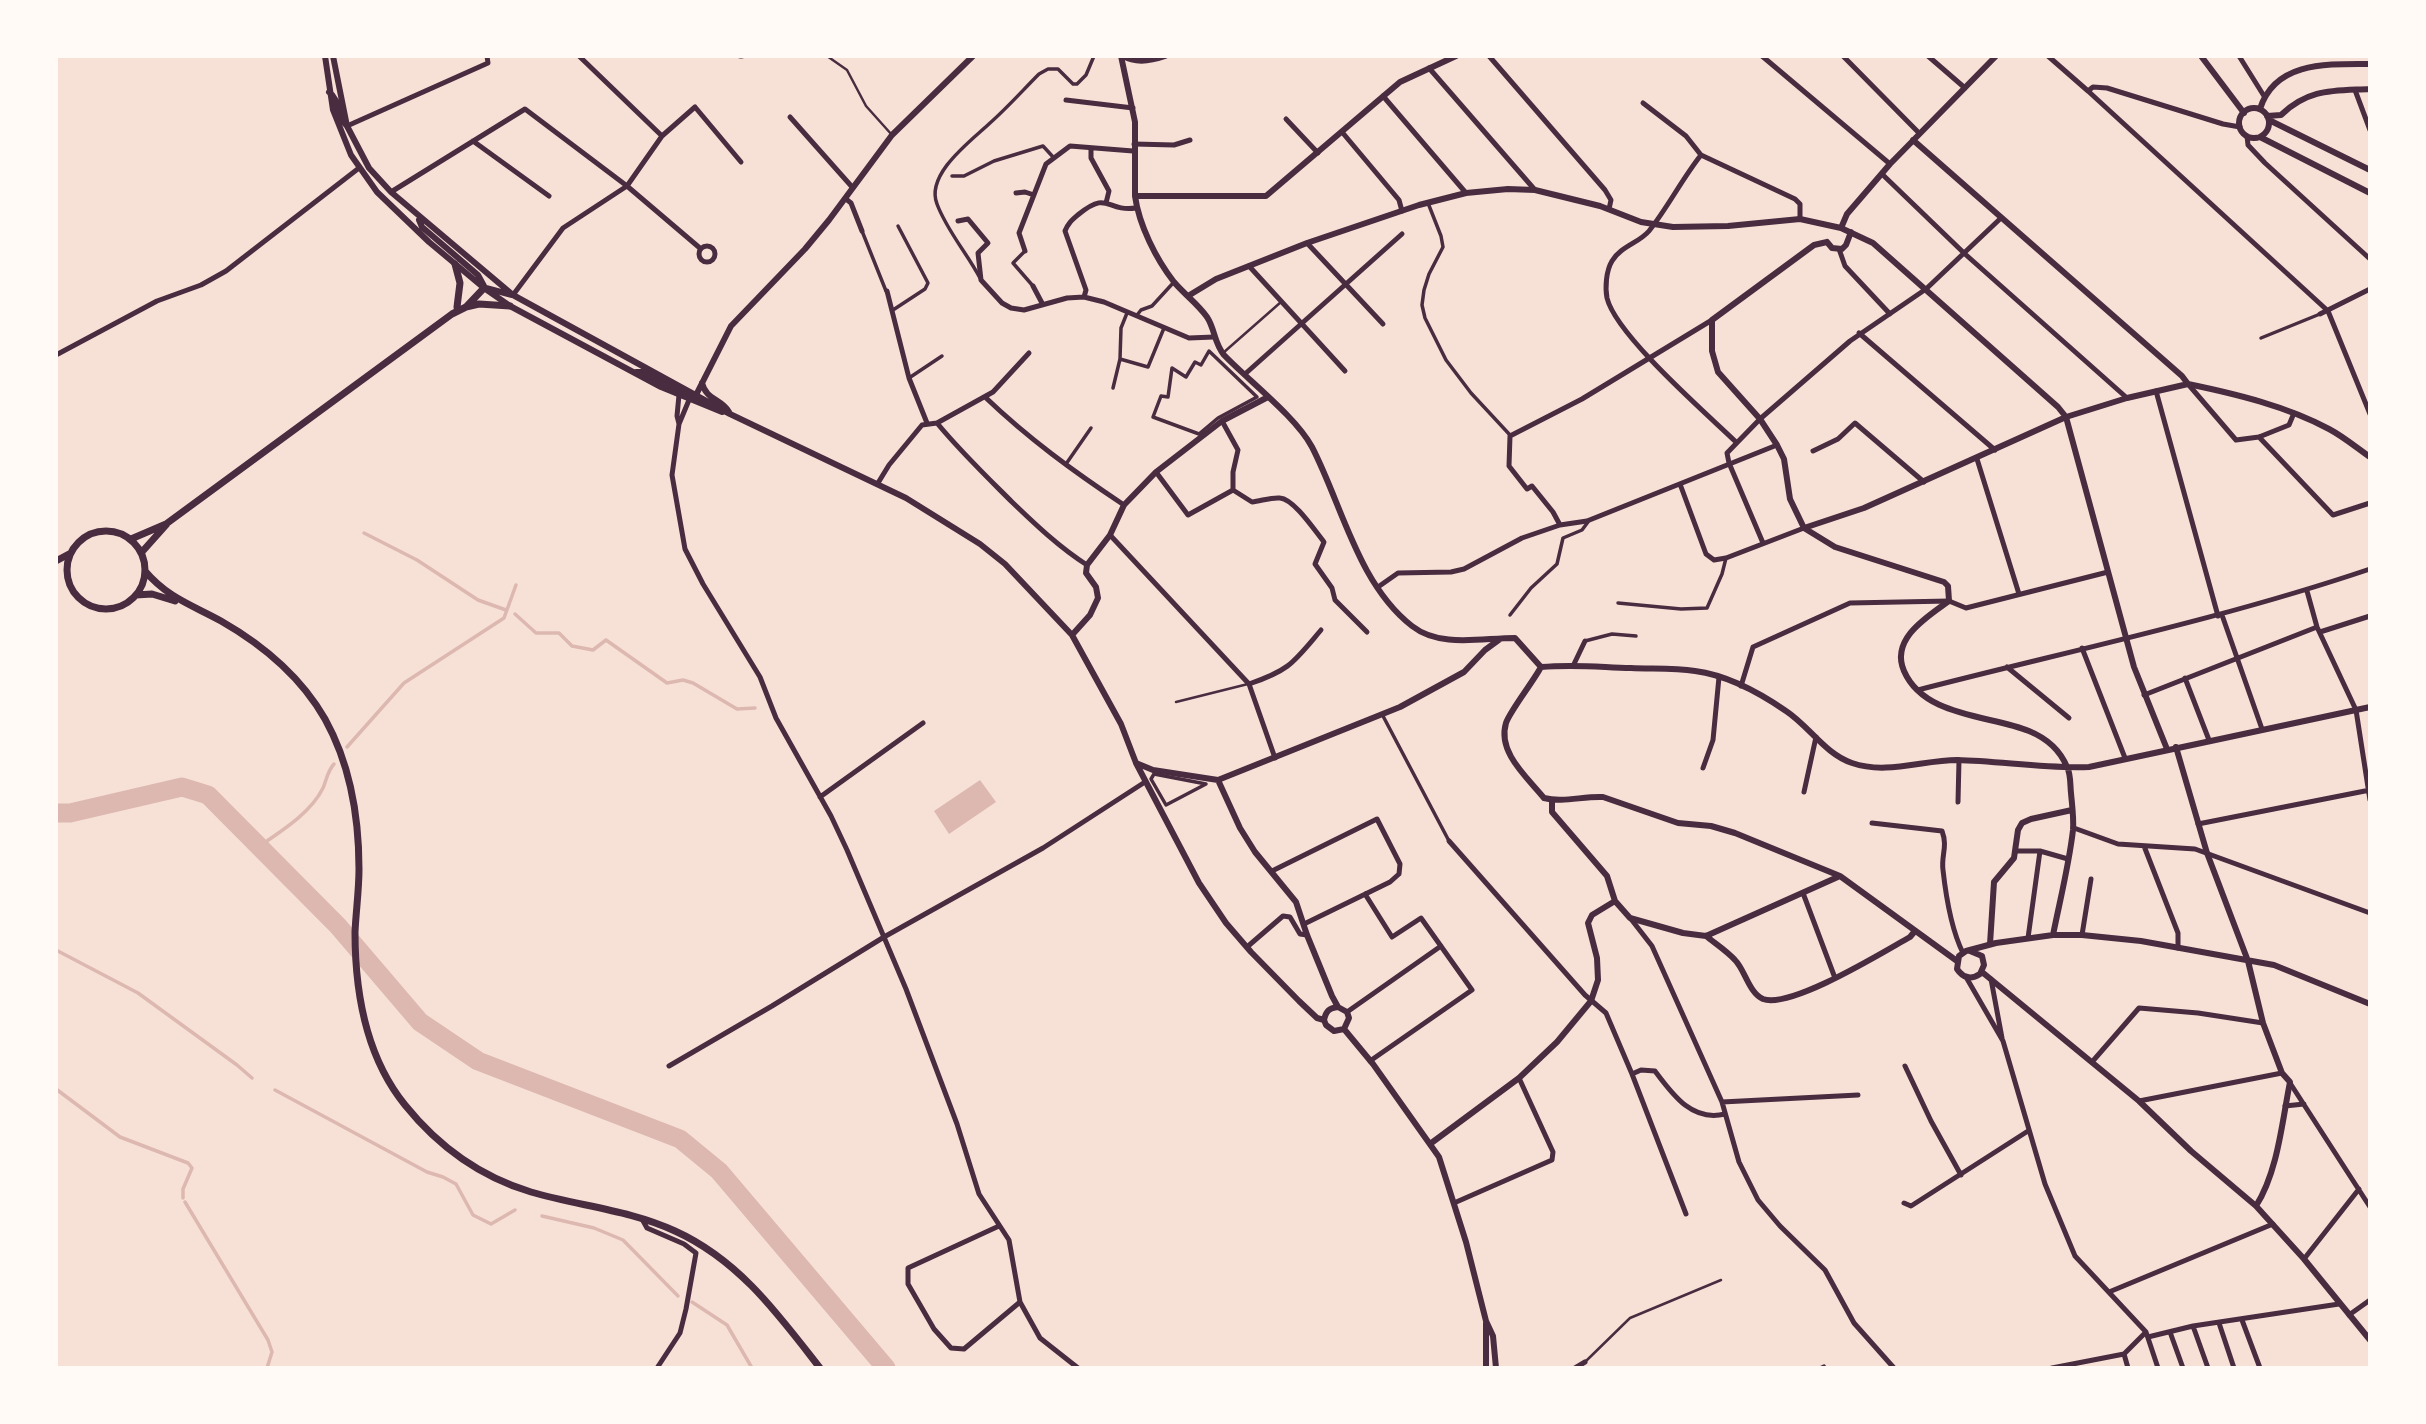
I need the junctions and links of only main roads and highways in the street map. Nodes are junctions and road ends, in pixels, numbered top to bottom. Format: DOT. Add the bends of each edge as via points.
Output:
graph roads {
  1 [pos="455,264"];
  2 [pos="484,288"];
  3 [pos="510,306"];
  4 [pos="458,309"];
  5 [pos="166,524"];
  6 [pos="131,539"];
  7 [pos="69,553"];
  8 [pos="141,553"];
  9 [pos="56,561"];
  10 [pos="145,571"];
  11 [pos="57,578"];
  12 [pos="68,581"];
  13 [pos="136,595"];
  14 [pos="180,601"];
  15 [pos="820,1368"];
  1 -- 4 [label="main road" via="460,283"];
  2 -- 4 [label="main road"];
  3 -- 4 [label="main road" via="479,304"];
  4 -- 5 [label="main road"];
  5 -- 6 [label="main road"];
  5 -- 8 [label="main road"];
  6 -- 7 [label="main road" via="118,532 90,533"];
  6 -- 8 [label="main road"];
  7 -- 9 [label="main road"];
  7 -- 12 [label="main road"];
  8 -- 10 [label="main road"];
  10 -- 13 [label="main road"];
  10 -- 14 [label="main road"];
  11 -- 12 [label="main road"];
  12 -- 13 [label="main road" via="80,600 102,609 124,605"];
  13 -- 14 [label="main road"];
  14 -- 15 [label="main road" via="220,621 277,660 303,686 325,719 345,766 357,825 355,931 361,1010 386,1075 404,1104 455,1154 488,1175 530,1192 642,1218 701,1245 760,1293"];
}
